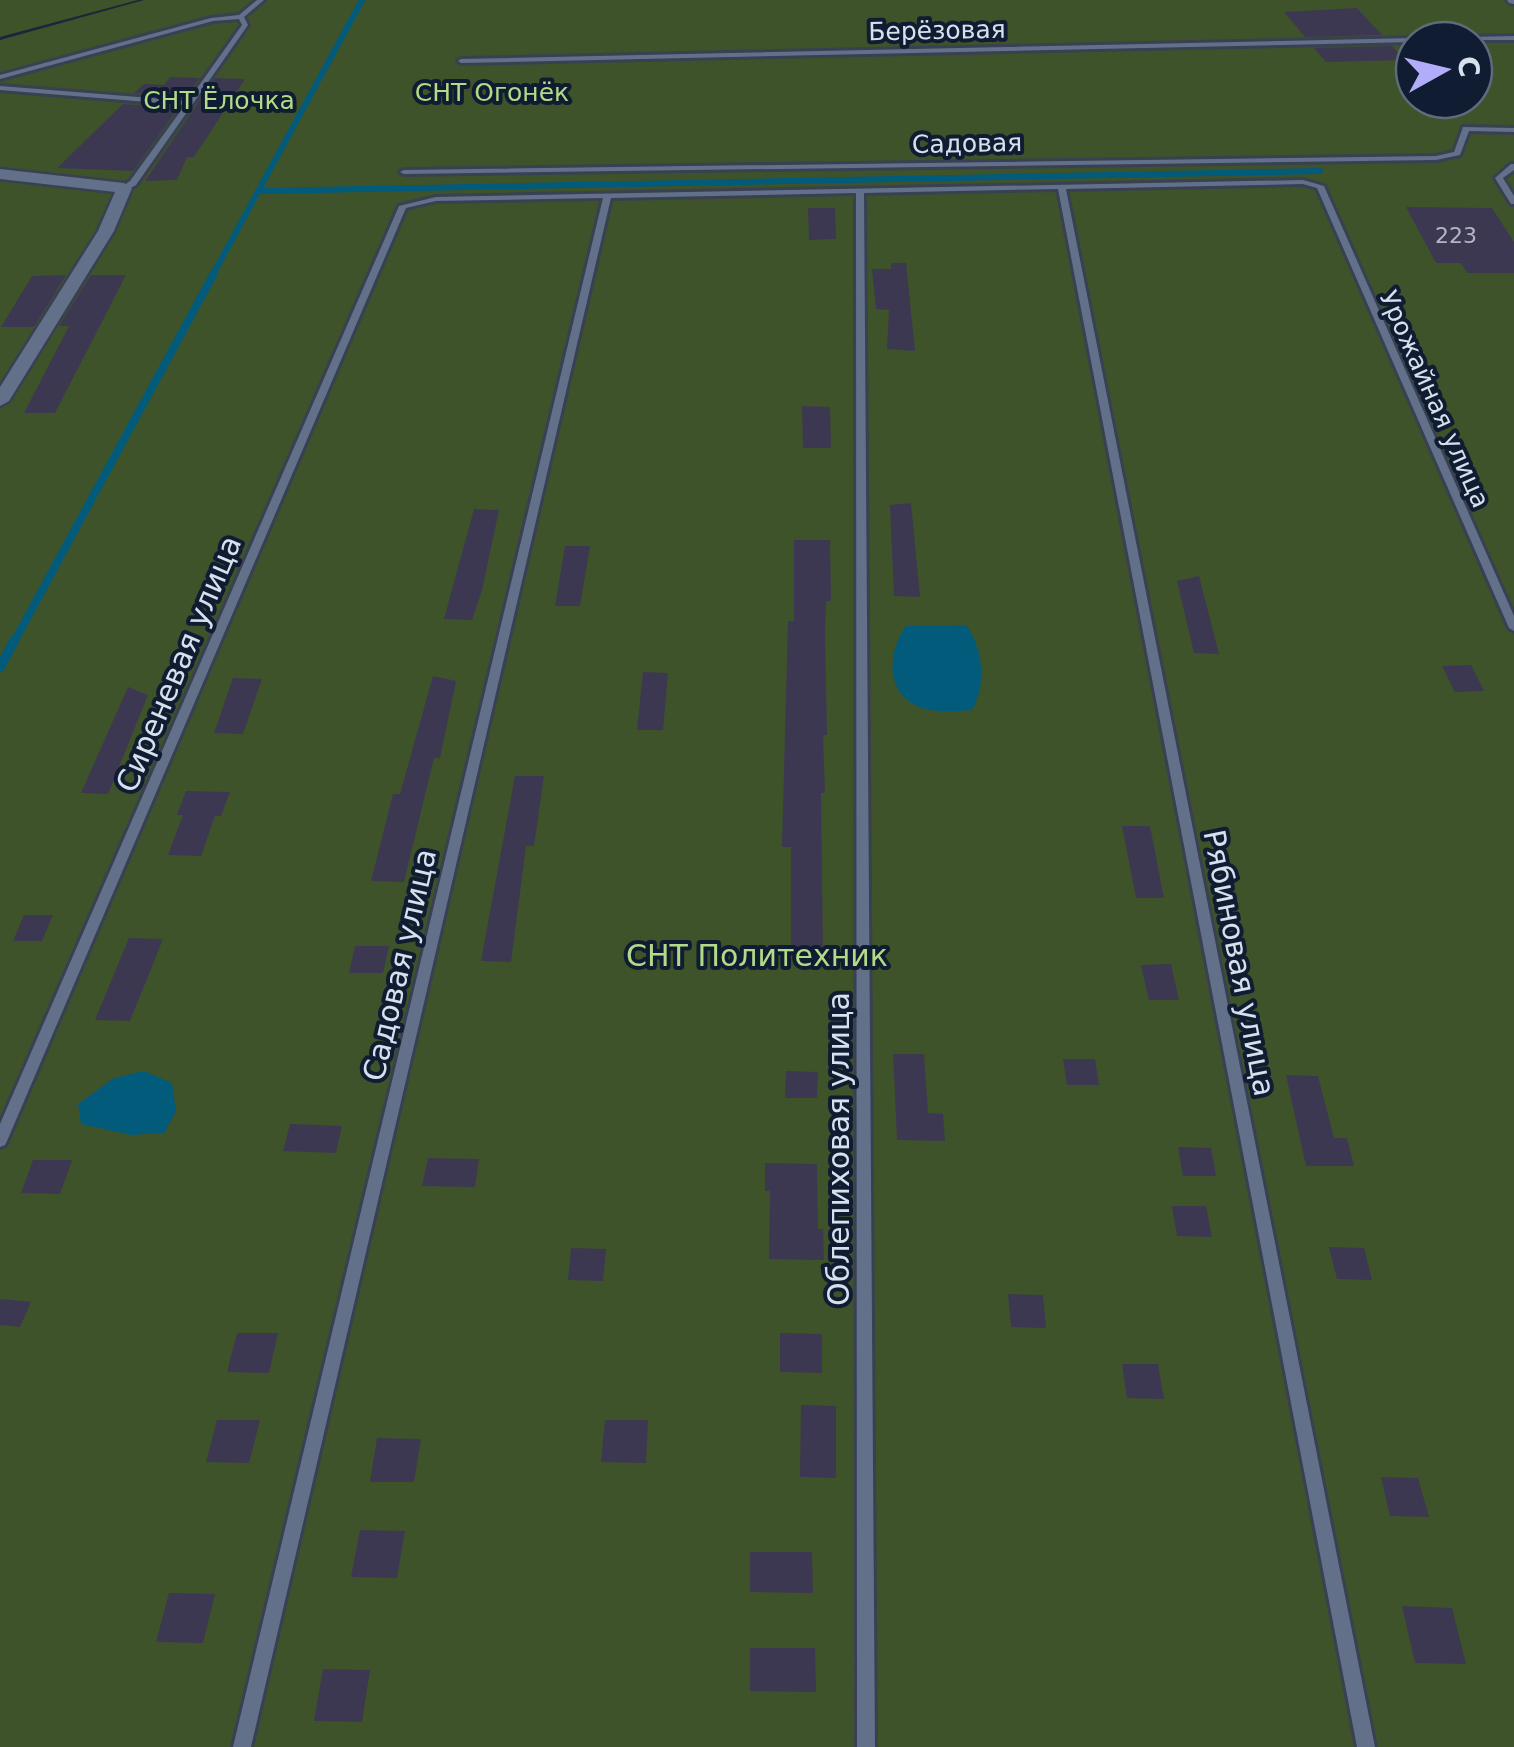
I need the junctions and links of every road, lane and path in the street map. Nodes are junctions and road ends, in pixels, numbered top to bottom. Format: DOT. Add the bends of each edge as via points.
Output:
graph roads {
  1 [pos="261,0"];
  2 [pos="241,17"];
  3 [pos="1394,40"];
  4 [pos="461,61"];
  5 [pos="0,77"];
  6 [pos="0,88"];
  7 [pos="191,103"];
  8 [pos="1514,130"];
  9 [pos="1514,166"];
  10 [pos="404,172"];
  11 [pos="0,174"];
  12 [pos="124,188"];
  13 [pos="1062,188"];
  14 [pos="860,191"];
  15 [pos="608,195"];
  16 [pos="1514,202"];
  17 [pos="0,400"];
  18 [pos="1514,628"];
  19 [pos="0,1141"];
  20 [pos="242,1747"];
  21 [pos="866,1747"];
  22 [pos="1366,1747"];
  1 -- 2 [label="lane"];
  2 -- 5 [label="lane"];
  2 -- 7 [label="lane" via="244,25"];
  3 -- 4 [label="lane, Берёзовая"];
  6 -- 7 [label="lane"];
  7 -- 12 [label="lane"];
  8 -- 10 [label="lane, Садовая" via="1466,130 1457,152 1436,158"];
  9 -- 16 [label="lane" via="1499,178"];
  11 -- 12 [label="street"];
  12 -- 17 [label="street" via="106,231"];
  13 -- 14 [label="lane"];
  13 -- 18 [label="lane, Урожайная улица" via="1320,186"];
  13 -- 22 [label="lane, Рябиновая улица"];
  14 -- 15 [label="lane"];
  14 -- 21 [label="lane, Облепиховая улица"];
  15 -- 19 [label="lane, Сиреневая улица" via="436,199 403,206"];
  15 -- 20 [label="lane, Садовая улица"];
}
